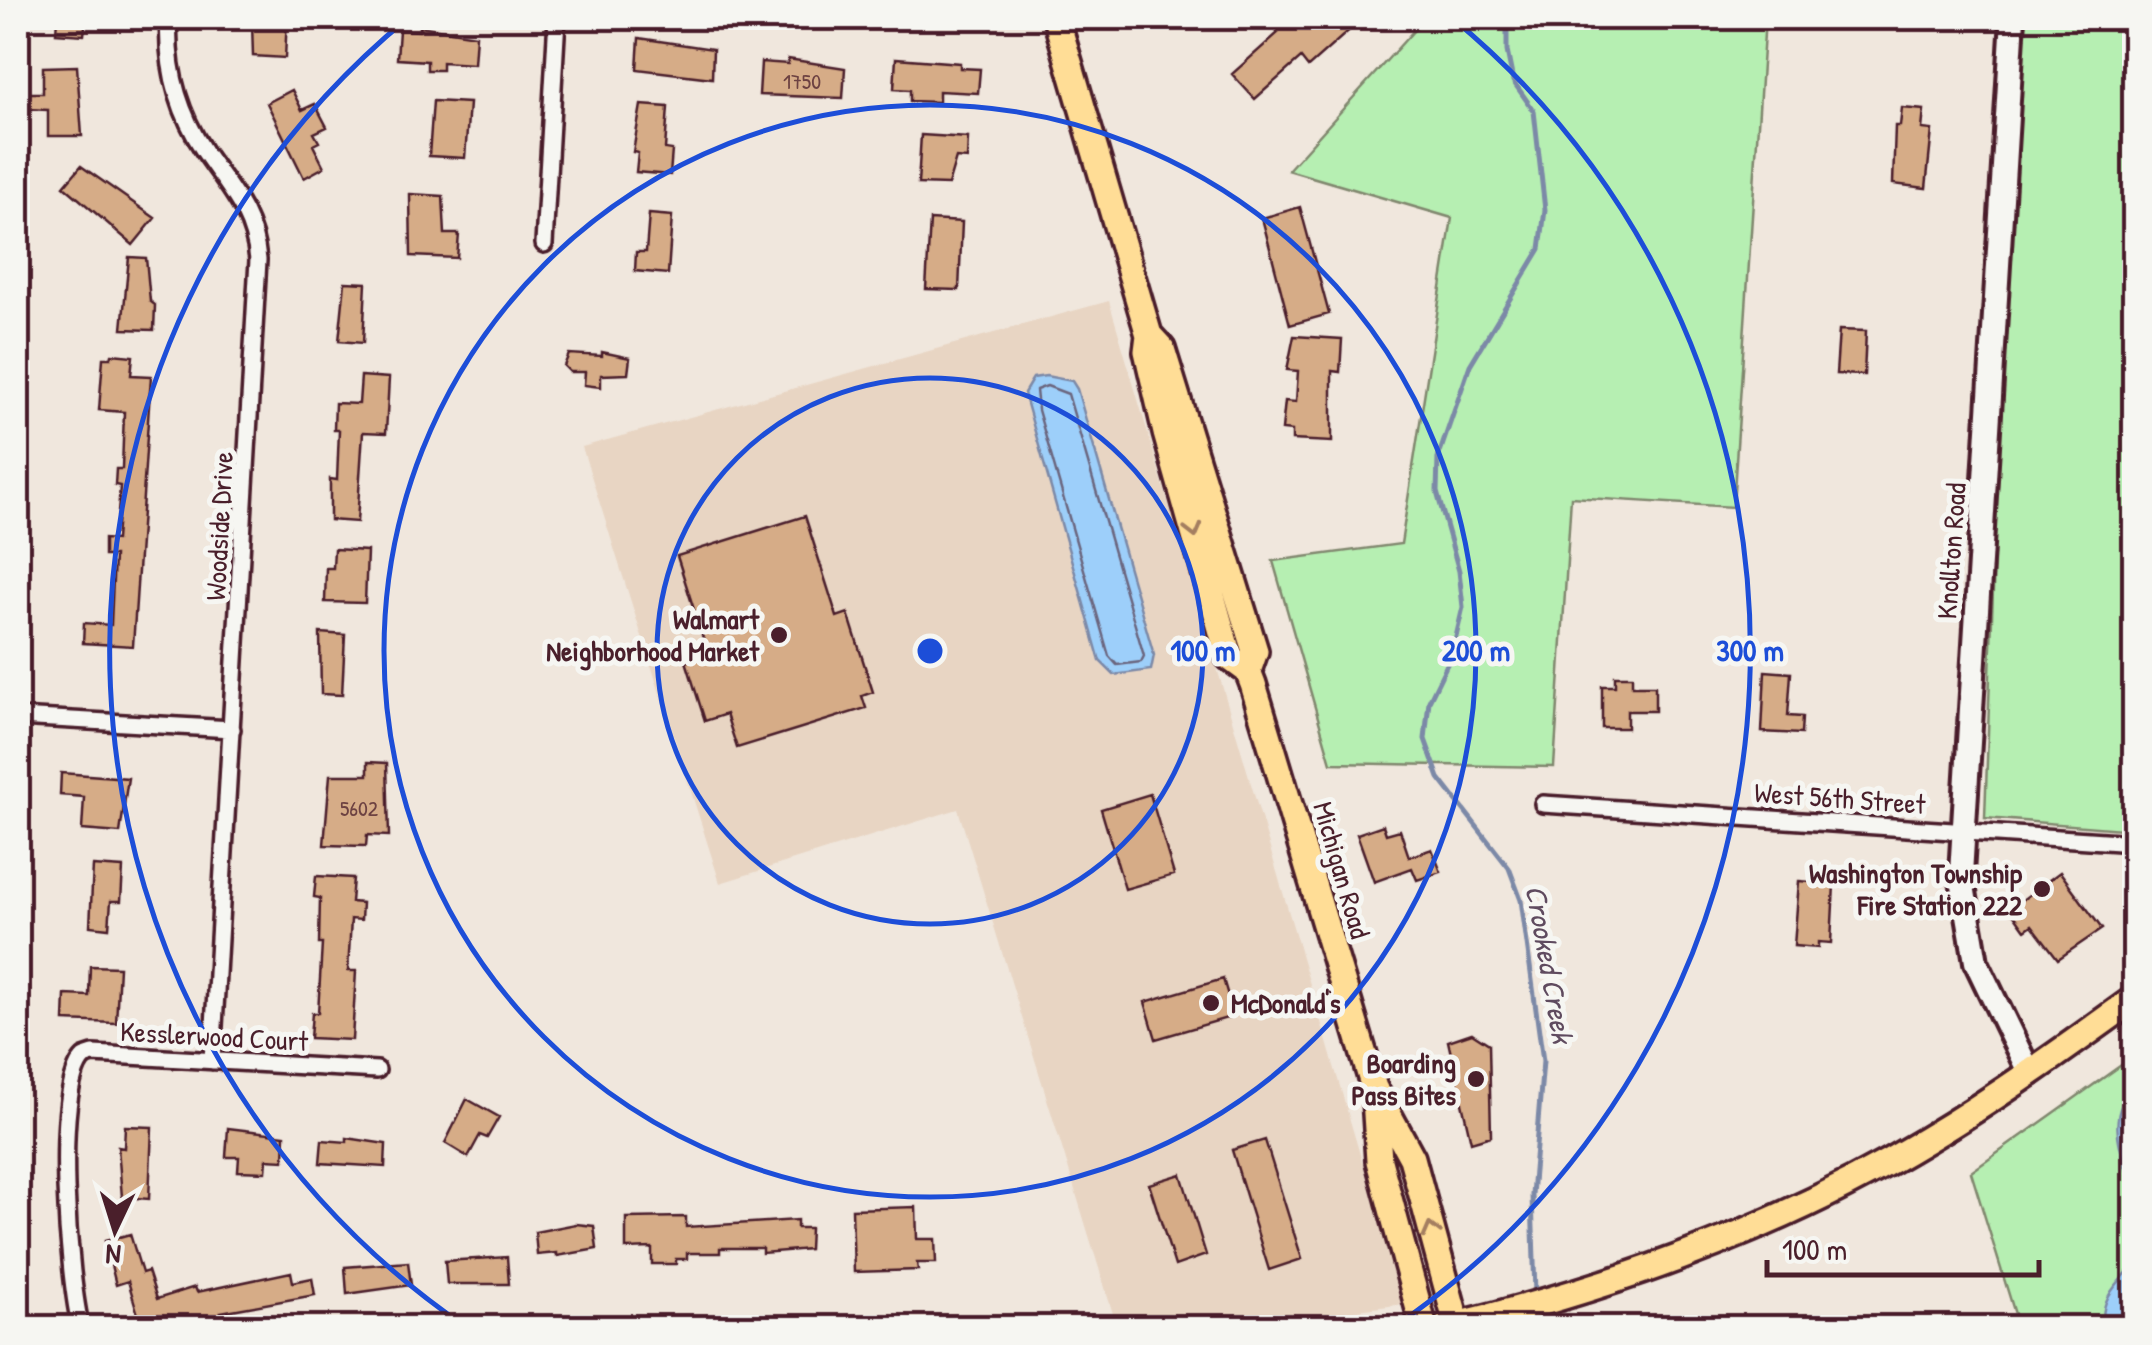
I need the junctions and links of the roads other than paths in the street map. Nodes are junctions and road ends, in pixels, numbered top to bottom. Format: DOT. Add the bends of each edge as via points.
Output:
graph roads {
  1 [pos="169,18"];
  2 [pos="556,18"];
  3 [pos="1056,18"];
  4 [pos="2012,18"];
  5 [pos="544,244"];
  6 [pos="18,716"];
  7 [pos="232,729"];
  8 [pos="1543,804"];
  9 [pos="1963,832"];
  10 [pos="2134,842"];
  11 [pos="2134,999"];
  12 [pos="212,1060"];
  13 [pos="377,1070"];
  14 [pos="2030,1074"];
  15 [pos="1374,1088"];
  16 [pos="1453,1326"];
  17 [pos="81,1328"];
  18 [pos="1424,1328"];
  1 -- 7 [label="street, Woodside Drive" via="180,103 246,209 258,260"];
  2 -- 5 [label="street"];
  3 -- 15 [label="main road, Michigan Road" via="1150,335 1147,351 1166,433 1229,657 1248,671"];
  4 -- 9 [label="street, Knollton Road"];
  6 -- 7 [label="street"];
  7 -- 12 [label="street, Woodside Drive"];
  8 -- 9 [label="street, West 56th Street"];
  9 -- 10 [label="street, West 56th Street"];
  9 -- 14 [label="street, Knollton Road" via="1963,892 1976,962"];
  11 -- 14 [label="main road"];
  12 -- 13 [label="street, Kesslerwood Court"];
  12 -- 17 [label="street, Kesslerwood Court" via="93,1054 74,1069 66,1210"];
  14 -- 16 [label="main road" via="1841,1186 1683,1256"];
  16 -- 15 [label="main road, Michigan Road, one-way" via="1412,1158"];
  15 -- 18 [label="main road, Michigan Road" via="1378,1161"];
}
